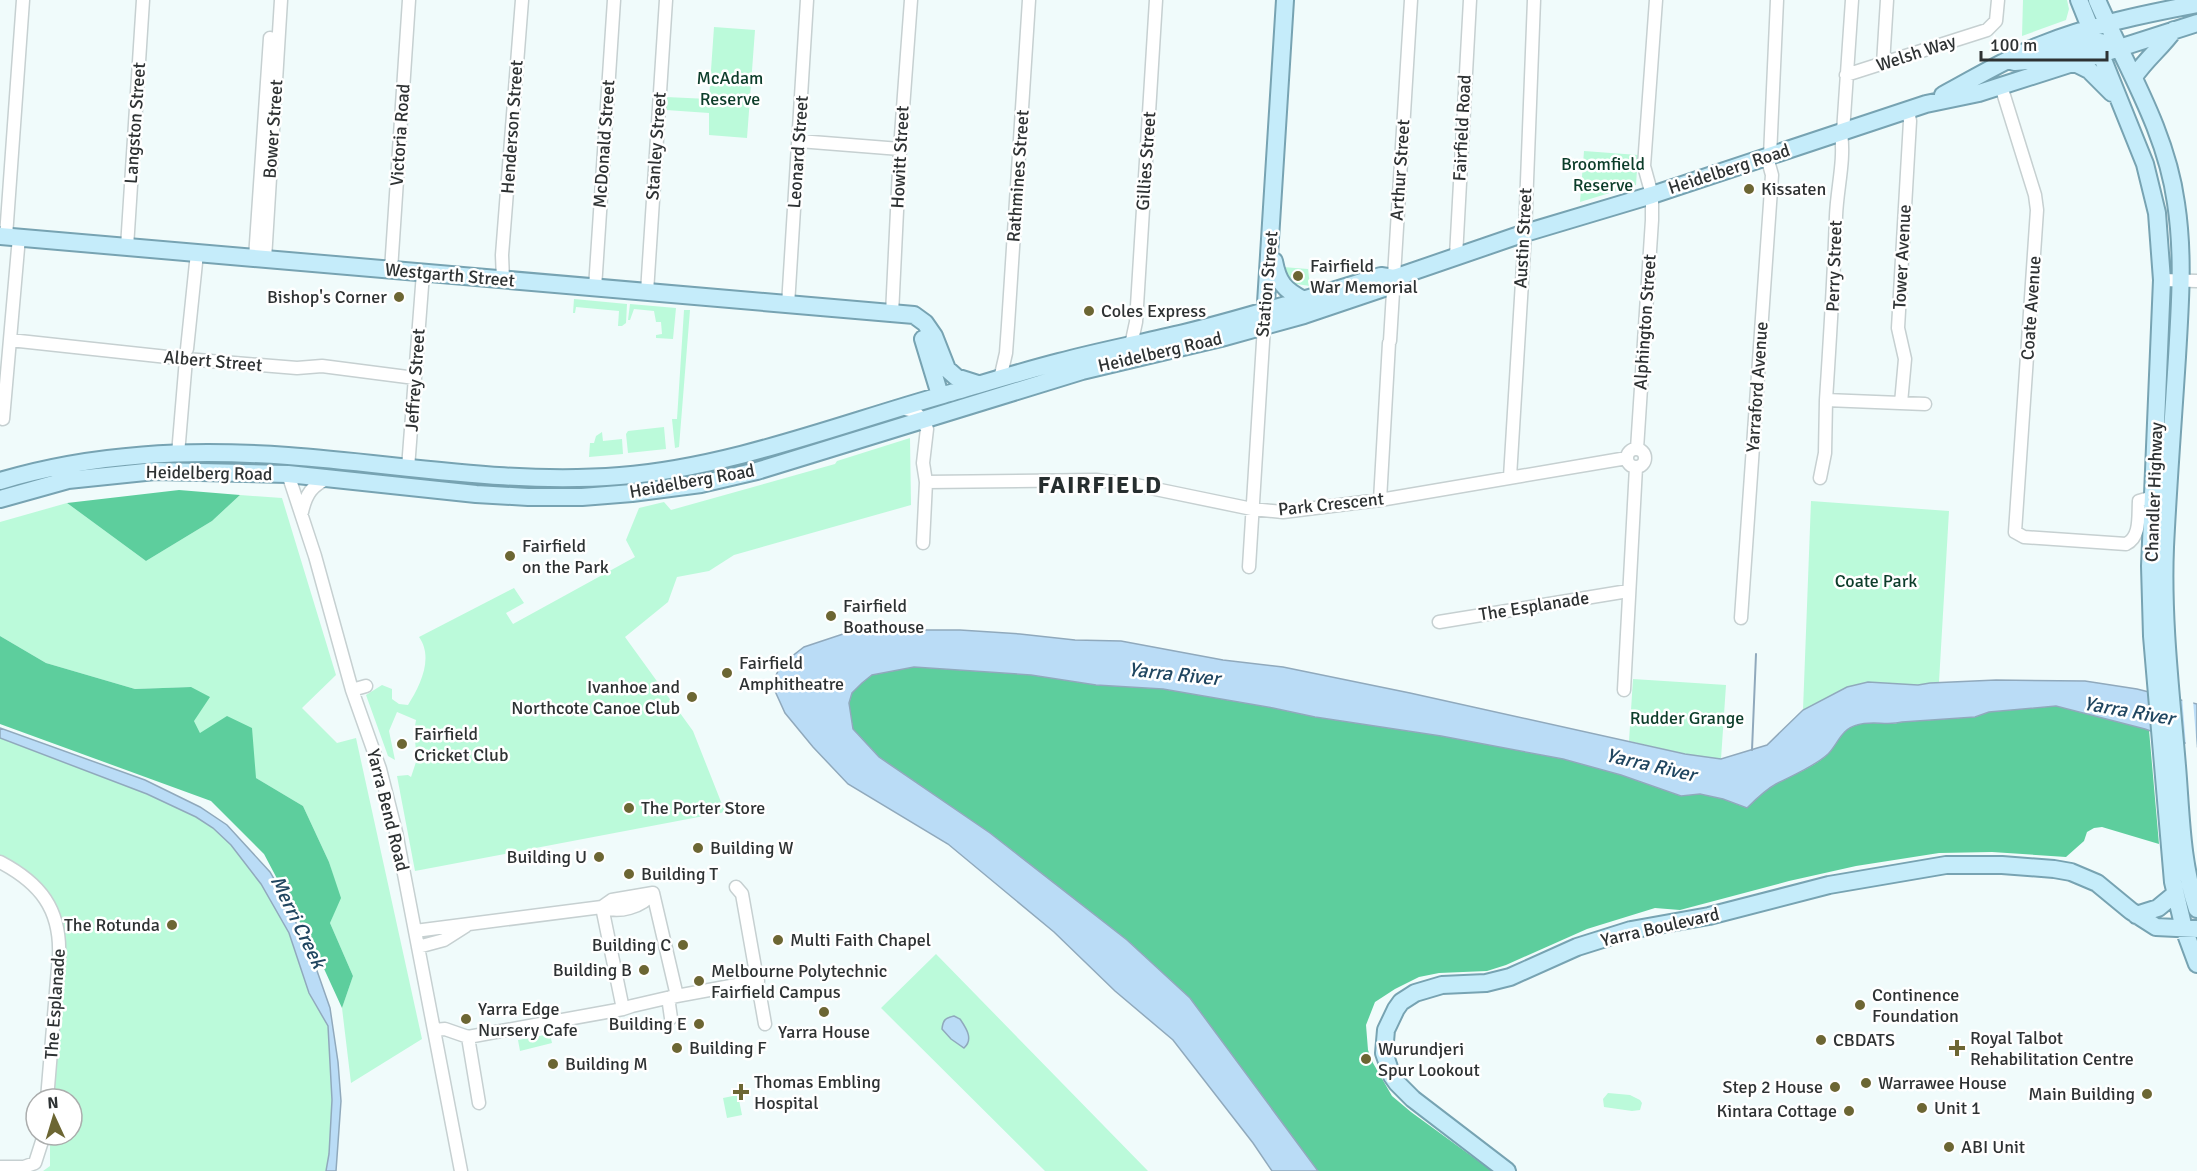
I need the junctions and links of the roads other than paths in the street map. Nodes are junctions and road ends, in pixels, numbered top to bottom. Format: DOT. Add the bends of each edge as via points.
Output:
graph roads {
  1 [pos="23,0"];
  2 [pos="143,0"];
  3 [pos="273,0"];
  4 [pos="281,0"];
  5 [pos="409,0"];
  6 [pos="522,0"];
  7 [pos="614,0"];
  8 [pos="666,0"];
  9 [pos="807,0"];
  10 [pos="911,0"];
  11 [pos="1029,0"];
  12 [pos="1156,0"];
  13 [pos="1285,0"];
  14 [pos="1411,0"];
  15 [pos="1470,0"];
  16 [pos="1534,0"];
  17 [pos="1656,0"];
  18 [pos="1777,0"];
  19 [pos="1852,0"];
  20 [pos="1887,0"];
  21 [pos="1998,0"];
  22 [pos="2079,0"];
  23 [pos="2097,0"];
  24 [pos="2130,0"];
  25 [pos="2186,4"];
  26 [pos="2146,14"];
  27 [pos="2108,23"];
  28 [pos="2197,23"];
  29 [pos="2174,30"];
  30 [pos="2095,41"];
  31 [pos="2120,47"];
  32 [pos="2006,61"];
  33 [pos="2075,63"];
  34 [pos="1883,64"];
  35 [pos="1846,75"];
  36 [pos="2134,76"];
  37 [pos="2001,82"];
  38 [pos="1955,89"];
  39 [pos="2118,97"];
  40 [pos="1926,104"];
  41 [pos="1908,110"];
  42 [pos="1842,132"];
  43 [pos="799,141"];
  44 [pos="900,149"];
  45 [pos="1768,156"];
  46 [pos="1652,195"];
  47 [pos="1525,233"];
  48 [pos="8,236"];
  49 [pos="1271,242"];
  50 [pos="127,247"];
  51 [pos="197,253"];
  52 [pos="1456,256"];
  53 [pos="260,259"];
  54 [pos="391,270"];
  55 [pos="423,273"];
  56 [pos="1394,278"];
  57 [pos="500,280"];
  58 [pos="2162,280"];
  59 [pos="2189,281"];
  60 [pos="595,288"];
  61 [pos="647,292"];
  62 [pos="1304,300"];
  63 [pos="788,304"];
  64 [pos="896,314"];
  65 [pos="1265,319"];
  66 [pos="1136,322"];
  67 [pos="10,340"];
  68 [pos="1149,341"];
  69 [pos="1131,345"];
  70 [pos="933,348"];
  71 [pos="1006,353"];
  72 [pos="186,354"];
  73 [pos="1018,374"];
  74 [pos="415,378"];
  75 [pos="1000,379"];
  76 [pos="979,385"];
  77 [pos="940,395"];
  78 [pos="1826,400"];
  79 [pos="1901,402"];
  80 [pos="973,403"];
  81 [pos="1925,404"];
  82 [pos="899,408"];
  83 [pos="877,414"];
  84 [pos="3,419"];
  85 [pos="922,419"];
  86 [pos="904,425"];
  87 [pos="882,431"];
  88 [pos="924,444"];
  89 [pos="178,454"];
  90 [pos="288,456"];
  91 [pos="1632,462"];
  92 [pos="408,468"];
  93 [pos="288,474"];
  94 [pos="330,477"];
  95 [pos="1510,477"];
  96 [pos="1820,478"];
  97 [pos="0,481"];
  98 [pos="926,482"];
  99 [pos="406,486"];
  100 [pos="2144,496"];
  101 [pos="0,499"];
  102 [pos="1380,500"];
  103 [pos="1252,509"];
  104 [pos="302,512"];
  105 [pos="923,543"];
  106 [pos="1248,567"];
  107 [pos="1628,591"];
  108 [pos="1741,618"];
  109 [pos="1439,622"];
  110 [pos="2159,638"];
  111 [pos="366,686"];
  112 [pos="352,690"];
  113 [pos="1623,690"];
  114 [pos="0,862"];
  115 [pos="736,887"];
  116 [pos="2175,894"];
  117 [pos="602,907"];
  118 [pos="2197,909"];
  119 [pos="2138,916"];
  120 [pos="469,924"];
  121 [pos="2190,924"];
  122 [pos="415,931"];
  123 [pos="418,947"];
  124 [pos="2197,964"];
  125 [pos="758,981"];
  126 [pos="674,997"];
  127 [pos="623,1010"];
  128 [pos="671,1018"];
  129 [pos="765,1024"];
  130 [pos="434,1030"];
  131 [pos="468,1037"];
  132 [pos="48,1087"];
  133 [pos="479,1103"];
  134 [pos="44,1147"];
  135 [pos="0,1167"];
  136 [pos="29,1168"];
  137 [pos="461,1171"];
  138 [pos="1508,1171"];
  1 -- 48 [label="street"];
  2 -- 50 [label="street, Langston Street"];
  3 -- 53 [label="street, Bower Street"];
  4 -- 53 [label="street, Bower Street"];
  5 -- 54 [label="street, Victoria Road"];
  6 -- 57 [label="street, Henderson Street"];
  7 -- 60 [label="street, McDonald Street"];
  8 -- 61 [label="street, Stanley Street"];
  9 -- 43 [label="street, Leonard Street"];
  10 -- 44 [label="street, Howitt Street"];
  11 -- 71 [label="street, Rathmines Street"];
  12 -- 66 [label="street, Gillies Street"];
  13 -- 49 [label="main road, Station Street"];
  14 -- 56 [label="street, Arthur Street"];
  15 -- 52 [label="street, Fairfield Road"];
  16 -- 47 [label="street, Austin Street"];
  17 -- 46 [label="street, Alphington Street" via="1644,166"];
  18 -- 45 [label="street, Yarraford Avenue"];
  19 -- 35 [label="street, Perry Street"];
  20 -- 34 [label="street"];
  21 -- 34 [label="street, Welsh Way" via="1996,21 1991,28"];
  22 -- 30 [label="main road, Chandler Highway"];
  23 -- 27 [label="main road, Chandler Highway"];
  24 -- 26 [label="main road"];
  25 -- 26 [label="main road, Heidelberg Road"];
  26 -- 27 [label="main road, Heidelberg Road"];
  27 -- 30 [label="main road, Heidelberg Road"];
  27 -- 31 [label="main road, Chandler Highway"];
  28 -- 29 [label="main road, Heidelberg Road"];
  29 -- 31 [label="main road, Heidelberg Road"];
  29 -- 36 [label="main road"];
  30 -- 31 [label="main road, Heidelberg Road"];
  30 -- 32 [label="main road, Heidelberg Road" via="2040,45"];
  30 -- 33 [label="main road, Heidelberg Road"];
  30 -- 39 [label="main road, Chandler Highway"];
  31 -- 36 [label="main road, Chandler Highway"];
  32 -- 37 [label="main road"];
  32 -- 38 [label="main road, Heidelberg Road"];
  33 -- 37 [label="main road, Heidelberg Road"];
  33 -- 39 [label="main road"];
  34 -- 35 [label="street, Welsh Way"];
  35 -- 42 [label="street, Perry Street"];
  36 -- 59 [label="main road, Chandler Highway" via="2173,183"];
  37 -- 38 [label="main road"];
  37 -- 40 [label="main road, Heidelberg Road"];
  37 -- 100 [label="street, Coate Avenue" via="2037,210 2014,527 2017,535 2025,537 2121,545 2136,537"];
  38 -- 40 [label="main road, Heidelberg Road"];
  39 -- 58 [label="main road, Chandler Highway" via="2154,199"];
  40 -- 41 [label="main road, Heidelberg Road"];
  41 -- 42 [label="main road, Heidelberg Road"];
  41 -- 79 [label="street, Tower Avenue" via="1898,328 1905,359"];
  42 -- 45 [label="main road, Heidelberg Road"];
  42 -- 78 [label="street, Perry Street"];
  43 -- 44 [label="street"];
  43 -- 63 [label="street, Leonard Street"];
  44 -- 64 [label="street, Howitt Street"];
  45 -- 46 [label="main road, Heidelberg Road"];
  45 -- 108 [label="street, Yarraford Avenue" via="1772,175"];
  46 -- 47 [label="main road, Heidelberg Road"];
  46 -- 91 [label="street, Alphington Street" via="1637,449 1631,450"];
  47 -- 52 [label="main road, Heidelberg Road"];
  47 -- 95 [label="street, Austin Street"];
  48 -- 50 [label="main road, Westgarth Street"];
  48 -- 67 [label="street"];
  49 -- 62 [label="main road" via="1280,280 1286,290"];
  49 -- 65 [label="main road, Station Street"];
  50 -- 51 [label="main road, Westgarth Street"];
  51 -- 53 [label="main road, Westgarth Street"];
  51 -- 72 [label="street"];
  52 -- 56 [label="main road, Heidelberg Road"];
  53 -- 54 [label="main road, Westgarth Street"];
  54 -- 55 [label="main road, Westgarth Street"];
  55 -- 57 [label="main road, Westgarth Street"];
  55 -- 74 [label="street, Jeffrey Street"];
  56 -- 62 [label="main road, Heidelberg Road" via="1381,276"];
  56 -- 65 [label="main road, Heidelberg Road" via="1384,288"];
  56 -- 102 [label="street, Arthur Street"];
  57 -- 60 [label="main road, Westgarth Street"];
  58 -- 59 [label="street"];
  58 -- 100 [label="main road, Chandler Highway"];
  59 -- 110 [label="main road, Chandler Highway"];
  60 -- 61 [label="main road, Westgarth Street"];
  61 -- 63 [label="main road, Westgarth Street"];
  62 -- 65 [label="main road, Heidelberg Road"];
  63 -- 64 [label="main road, Westgarth Street"];
  64 -- 70 [label="main road" via="922,325"];
  65 -- 68 [label="main road, Heidelberg Road"];
  65 -- 80 [label="main road, Heidelberg Road"];
  65 -- 103 [label="street, Station Street"];
  66 -- 68 [label="street"];
  66 -- 69 [label="street, Gillies Street"];
  67 -- 72 [label="street, Albert Street"];
  67 -- 84 [label="street"];
  68 -- 69 [label="main road, Heidelberg Road"];
  69 -- 73 [label="main road, Heidelberg Road"];
  70 -- 76 [label="main road" via="956,377"];
  70 -- 77 [label="main road"];
  71 -- 73 [label="street"];
  71 -- 75 [label="street, Rathmines Street"];
  72 -- 74 [label="street, Albert Street"];
  72 -- 89 [label="street"];
  73 -- 75 [label="main road, Heidelberg Road"];
  74 -- 92 [label="street, Jeffrey Street"];
  75 -- 76 [label="main road, Heidelberg Road"];
  76 -- 77 [label="main road, Heidelberg Road"];
  77 -- 80 [label="main road" via="947,400"];
  77 -- 82 [label="main road, Heidelberg Road"];
  78 -- 79 [label="street"];
  78 -- 96 [label="street, Perry Street" via="1825,453"];
  79 -- 81 [label="street"];
  80 -- 85 [label="main road, Heidelberg Road"];
  82 -- 83 [label="main road, Heidelberg Road"];
  82 -- 85 [label="street" via="914,411"];
  83 -- 87 [label="main road"];
  83 -- 92 [label="main road, Heidelberg Road" via="752,452 683,468 623,476 514,478"];
  85 -- 86 [label="main road, Heidelberg Road"];
  85 -- 88 [label="street" via="927,429"];
  86 -- 87 [label="main road, Heidelberg Road"];
  86 -- 88 [label="street" via="919,432"];
  87 -- 99 [label="main road, Heidelberg Road" via="756,471 701,484 632,493 528,496"];
  88 -- 98 [label="street"];
  89 -- 90 [label="main road, Heidelberg Road"];
  89 -- 97 [label="main road, Heidelberg Road" via="104,458"];
  90 -- 92 [label="main road, Heidelberg Road"];
  90 -- 93 [label="main road, Yarra Bend Road"];
  91 -- 95 [label="street, Park Crescent"];
  91 -- 107 [label="street"];
  92 -- 99 [label="main road, Jeffrey Street"];
  93 -- 94 [label="main road, Heidelberg Road"];
  93 -- 101 [label="main road, Heidelberg Road" via="194,470 119,474 68,480"];
  93 -- 104 [label="street, Yarra Bend Road"];
  94 -- 99 [label="main road, Heidelberg Road"];
  94 -- 104 [label="street" via="308,492"];
  95 -- 102 [label="street, Park Crescent"];
  98 -- 103 [label="street, Park Crescent" via="1096,480"];
  98 -- 105 [label="street"];
  100 -- 110 [label="main road, Chandler Highway"];
  102 -- 103 [label="street, Park Crescent" via="1283,512"];
  103 -- 106 [label="street, Station Street"];
  104 -- 112 [label="street, Yarra Bend Road"];
  107 -- 109 [label="street, The Esplanade"];
  107 -- 113 [label="street"];
  110 -- 116 [label="main road, Chandler Highway" via="2169,855"];
  110 -- 118 [label="main road, Chandler Highway" via="2186,860"];
  111 -- 112 [label="street"];
  112 -- 122 [label="street, Yarra Bend Road" via="388,798"];
  114 -- 132 [label="street, The Esplanade" via="38,889 59,932"];
  115 -- 125 [label="street" via="742,894"];
  116 -- 119 [label="main road" via="2158,908"];
  116 -- 121 [label="main road, Chandler Highway"];
  117 -- 120 [label="street"];
  117 -- 126 [label="street" via="612,911 645,904 653,893"];
  117 -- 127 [label="street"];
  119 -- 121 [label="main road, Yarra Boulevard" via="2159,928"];
  119 -- 138 [label="main road, Yarra Boulevard" via="2097,883 2071,872 1979,864 1928,867 1631,930 1577,947 1497,981 1442,985 1415,993 1401,1002 1386,1030 1384,1053 1392,1076 1413,1099"];
  120 -- 122 [label="street"];
  120 -- 123 [label="street" via="444,940"];
  121 -- 124 [label="main road, Chandler Highway"];
  122 -- 123 [label="street, Yarra Bend Road"];
  123 -- 130 [label="street, Yarra Bend Road"];
  125 -- 126 [label="street"];
  125 -- 129 [label="street"];
  126 -- 127 [label="street"];
  126 -- 128 [label="street" via="669,1004"];
  127 -- 131 [label="street"];
  130 -- 131 [label="street" via="445,1029"];
  130 -- 137 [label="street, Yarra Bend Road"];
  131 -- 133 [label="street"];
  134 -- 136 [label="street" via="45,1159"];
  135 -- 136 [label="street"];
}
